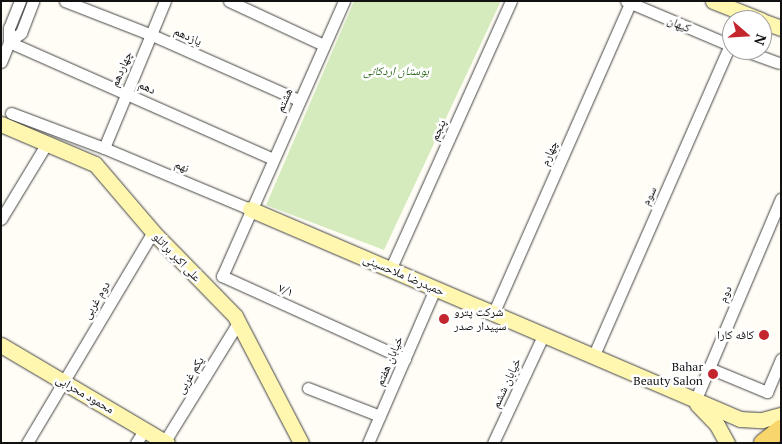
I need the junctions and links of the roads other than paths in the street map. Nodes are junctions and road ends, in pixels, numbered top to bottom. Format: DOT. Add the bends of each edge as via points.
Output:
graph roads {
  1 [pos="20,1"];
  2 [pos="33,1"];
  3 [pos="64,1"];
  4 [pos="165,1"];
  5 [pos="229,1"];
  6 [pos="344,1"];
  7 [pos="510,1"];
  8 [pos="713,1"];
  9 [pos="628,2"];
  10 [pos="736,5"];
  11 [pos="152,35"];
  12 [pos="9,42"];
  13 [pos="722,42"];
  14 [pos="324,44"];
  15 [pos="725,60"];
  16 [pos="772,60"];
  17 [pos="1,62"];
  18 [pos="778,62"];
  19 [pos="126,92"];
  20 [pos="299,100"];
  21 [pos="6,118"];
  22 [pos="47,143"];
  23 [pos="104,148"];
  24 [pos="273,159"];
  25 [pos="781,198"];
  26 [pos="250,210"];
  27 [pos="1,219"];
  28 [pos="153,232"];
  29 [pos="390,270"];
  30 [pos="435,289"];
  31 [pos="493,314"];
  32 [pos="238,323"];
  33 [pos="543,336"];
  34 [pos="1,345"];
  35 [pos="593,357"];
  36 [pos="405,359"];
  37 [pos="781,359"];
  38 [pos="709,368"];
  39 [pos="63,381"];
  40 [pos="308,388"];
  41 [pos="695,401"];
  42 [pos="781,415"];
  43 [pos="380,416"];
  44 [pos="781,428"];
  45 [pos="145,429"];
  46 [pos="166,442"];
  47 [pos="27,443"];
  48 [pos="136,443"];
  49 [pos="301,443"];
  50 [pos="368,443"];
  51 [pos="493,443"];
  52 [pos="727,443"];
  53 [pos="763,443"];
  1 -- 12 [label="street" via="9,28"];
  2 -- 12 [label="street" via="20,33"];
  3 -- 11 [label="street, یازدهم"];
  4 -- 11 [label="street, چهاردهم"];
  5 -- 14 [label="street"];
  6 -- 14 [label="street, هشتم"];
  7 -- 29 [label="street, پنجم"];
  8 -- 10 [label="street"];
  9 -- 13 [label="street, کیهان"];
  9 -- 31 [label="street, چهارم"];
  11 -- 19 [label="street, چهاردهم"];
  11 -- 20 [label="street, یازدهم"];
  12 -- 17 [label="street"];
  12 -- 19 [label="street, دهم"];
  14 -- 20 [label="street, هشتم"];
  15 -- 35 [label="street, سوم"];
  16 -- 18 [label="street"];
  19 -- 23 [label="street, چهاردهم"];
  19 -- 24 [label="street, دهم"];
  20 -- 24 [label="street, هشتم"];
  21 -- 22 [label="street, علی اکبر براتلو"];
  21 -- 23 [label="street, نهم"];
  22 -- 27 [label="street"];
  22 -- 28 [label="street, علی اکبر براتلو" via="95,164"];
  23 -- 26 [label="street, نهم"];
  24 -- 26 [label="street, هشتم"];
  25 -- 38 [label="street, دوم"];
  26 -- 29 [label="street, حمیدرضا ملاحسینی"];
  26 -- 36 [label="street, ۷/۱" via="222,276"];
  28 -- 32 [label="street, علی اکبر براتلو" via="235,316"];
  28 -- 39 [label="street, دوم غربی"];
  29 -- 30 [label="street, حمیدرضا ملاحسینی"];
  30 -- 31 [label="street, حمیدرضا ملاحسینی"];
  30 -- 36 [label="street, خیابان هفتم"];
  31 -- 33 [label="street, حمیدرضا ملاحسینی"];
  32 -- 46 [label="street, یکم غربی"];
  32 -- 49 [label="street, علی اکبر براتلو"];
  33 -- 35 [label="street, حمیدرضا ملاحسینی"];
  33 -- 51 [label="street, خیابان ششم"];
  34 -- 39 [label="street, محمود محرابی"];
  35 -- 41 [label="street, حمیدرضا ملاحسینی"];
  36 -- 43 [label="street, خیابان هفتم"];
  37 -- 38 [label="street" via="766,392"];
  38 -- 41 [label="street, دوم"];
  39 -- 45 [label="street, محمود محرابی"];
  39 -- 47 [label="street, دوم غربی"];
  40 -- 43 [label="street"];
  41 -- 42 [label="street, حمیدرضا ملاحسینی" via="740,419 762,420"];
  41 -- 52 [label="street" via="717,425"];
  43 -- 50 [label="street, خیابان هفتم"];
  44 -- 53 [label="main road"];
  45 -- 46 [label="street, محمود محرابی"];
  45 -- 48 [label="street"];
}
